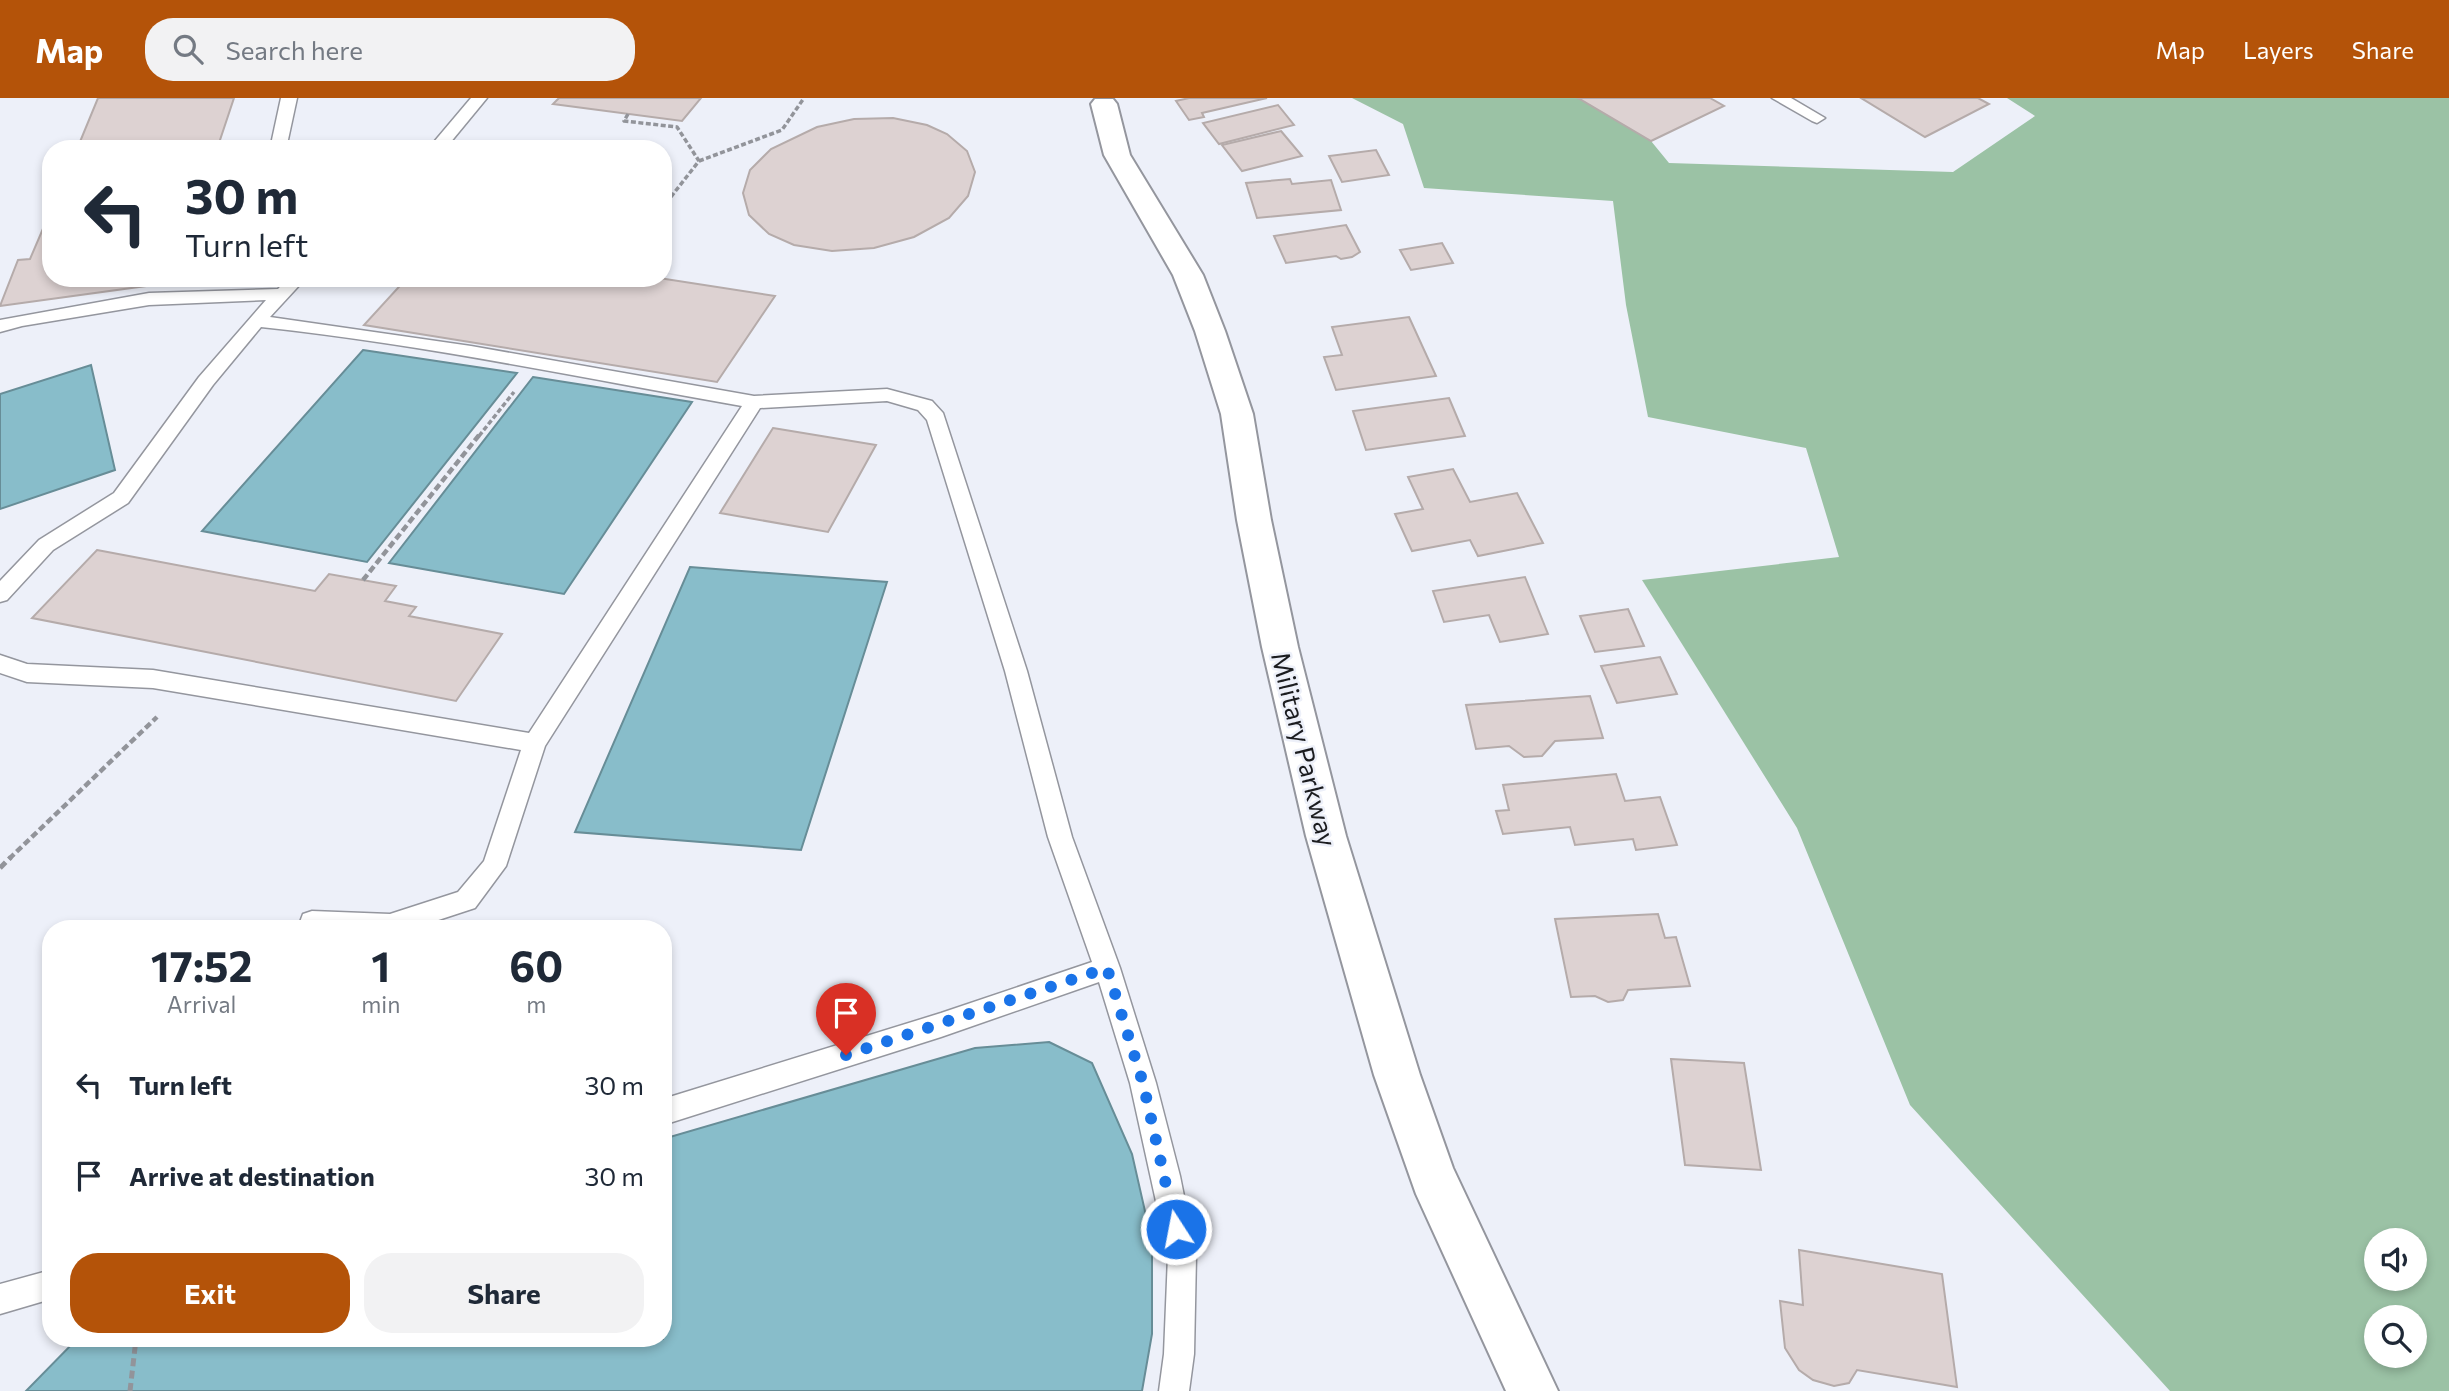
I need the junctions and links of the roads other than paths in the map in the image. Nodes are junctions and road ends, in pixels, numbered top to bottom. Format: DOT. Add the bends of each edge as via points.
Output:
graph roads {
  1 [pos="289,98"];
  2 [pos="479,98"];
  3 [pos="1780,98"];
  4 [pos="1104,103"];
  5 [pos="1817,118"];
  6 [pos="280,140"];
  7 [pos="444,140"];
  8 [pos="289,287"];
  9 [pos="282,294"];
  10 [pos="256,321"];
  11 [pos="0,326"];
  12 [pos="754,402"];
  13 [pos="0,594"];
  14 [pos="0,664"];
  15 [pos="535,743"];
  16 [pos="405,920"];
  17 [pos="1107,968"];
  18 [pos="672,1109"];
  19 [pos="42,1286"];
  20 [pos="0,1298"];
  21 [pos="1174,1391"];
  22 [pos="1532,1391"];
  1 -- 6 [label="lane"];
  2 -- 7 [label="lane"];
  3 -- 5 [label="lane"];
  4 -- 22 [label="street, Military Parkway" via="1117,155 1188,275 1210,331 1237,414 1280,648 1326,836 1393,1062 1433,1177"];
  8 -- 9 [label="lane"];
  9 -- 10 [label="lane"];
  9 -- 11 [label="lane" via="149,299"];
  10 -- 12 [label="lane"];
  10 -- 13 [label="lane" via="121,498 46,545"];
  12 -- 15 [label="lane"];
  12 -- 17 [label="lane" via="887,395 925,405 936,418 1016,671 1060,838"];
  14 -- 15 [label="lane" via="27,673 153,679"];
  15 -- 16 [label="lane" via="494,866 466,900"];
  17 -- 18 [label="lane"];
  17 -- 21 [label="lane" via="1143,1083 1182,1256"];
  19 -- 20 [label="lane"];
}
